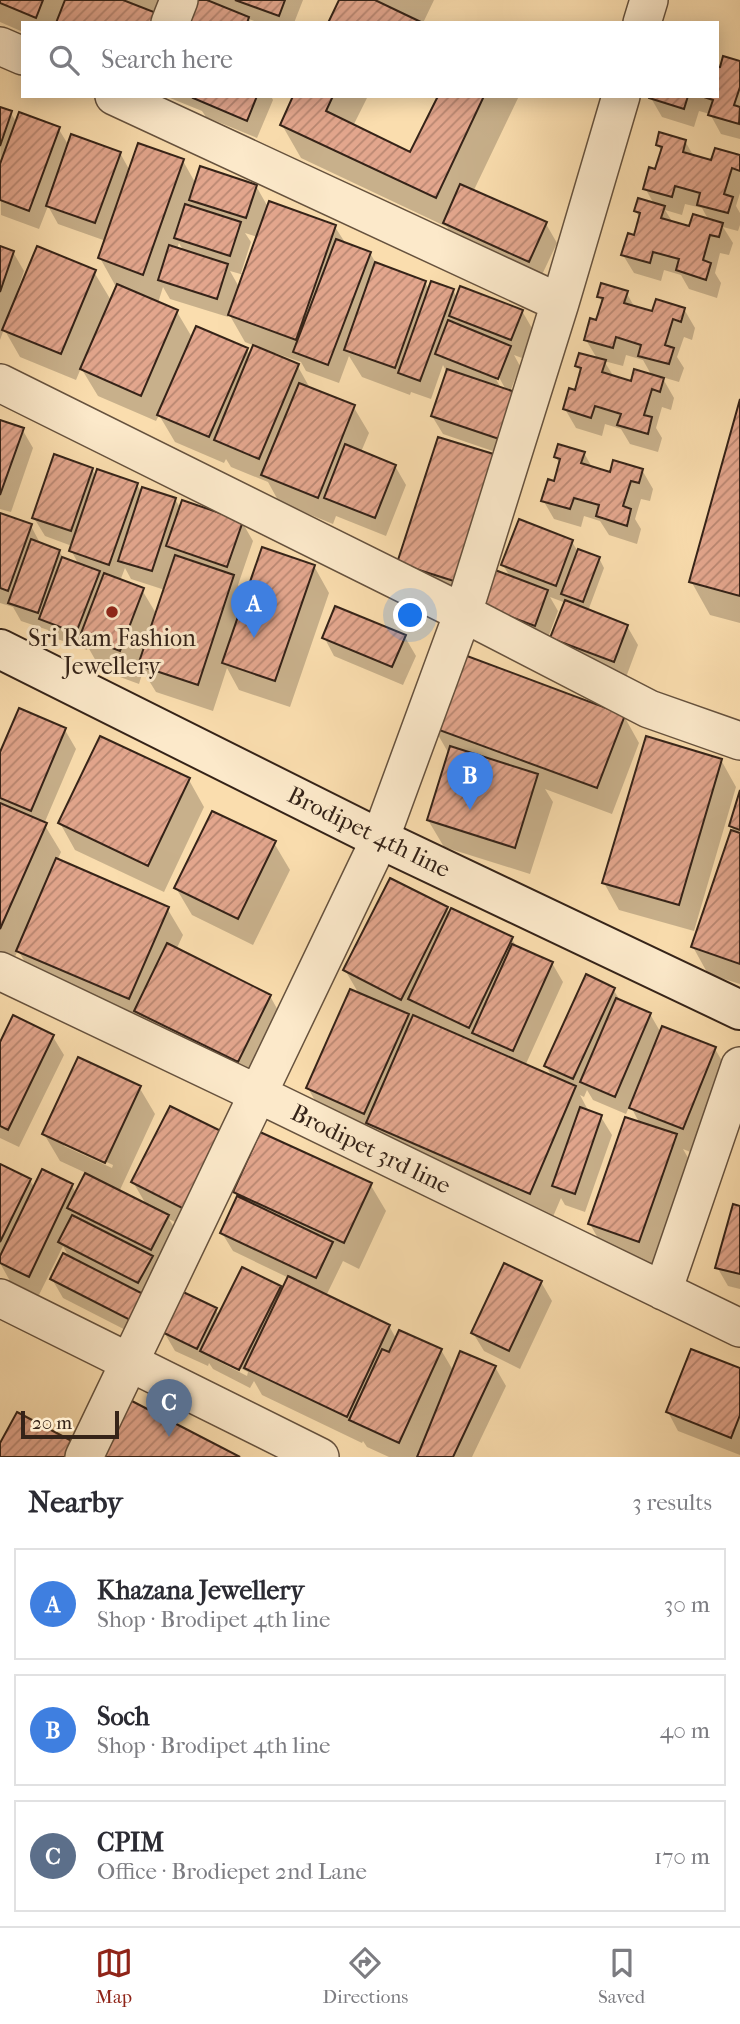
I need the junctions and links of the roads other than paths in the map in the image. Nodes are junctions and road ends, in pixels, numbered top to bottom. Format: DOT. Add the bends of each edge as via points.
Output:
graph roads {
  1 [pos="179,0"];
  2 [pos="649,0"];
  3 [pos="171,21"];
  4 [pos="643,21"];
  5 [pos="0,46"];
  6 [pos="21,55"];
  7 [pos="620,98"];
  8 [pos="132,100"];
  9 [pos="560,303"];
  10 [pos="0,383"];
  11 [pos="463,613"];
  12 [pos="0,649"];
  13 [pos="740,741"];
  14 [pos="380,839"];
  15 [pos="0,971"];
  16 [pos="740,1010"];
  17 [pos="740,1066"];
  18 [pos="258,1094"];
  19 [pos="663,1291"];
  20 [pos="1,1302"];
  21 [pos="740,1328"];
  22 [pos="130,1362"];
  23 [pos="84,1457"];
  24 [pos="320,1457"];
  1 -- 3 [label="street"];
  2 -- 4 [label="street"];
  5 -- 6 [label="street"];
  7 -- 9 [label="street"];
  8 -- 9 [label="street"];
  9 -- 11 [label="street"];
  10 -- 11 [label="street"];
  11 -- 13 [label="street" via="649,709"];
  11 -- 14 [label="street"];
  12 -- 14 [label="street, Brodipet 4th line"];
  14 -- 16 [label="street, Brodipet 4th line"];
  14 -- 18 [label="street"];
  15 -- 18 [label="street, Brodipet 3rd line"];
  17 -- 19 [label="street"];
  18 -- 19 [label="street, Brodipet 3rd line"];
  18 -- 22 [label="street"];
  19 -- 21 [label="street, Brodipet 3rd line"];
  20 -- 22 [label="street"];
  22 -- 23 [label="street"];
  22 -- 24 [label="street"];
}
